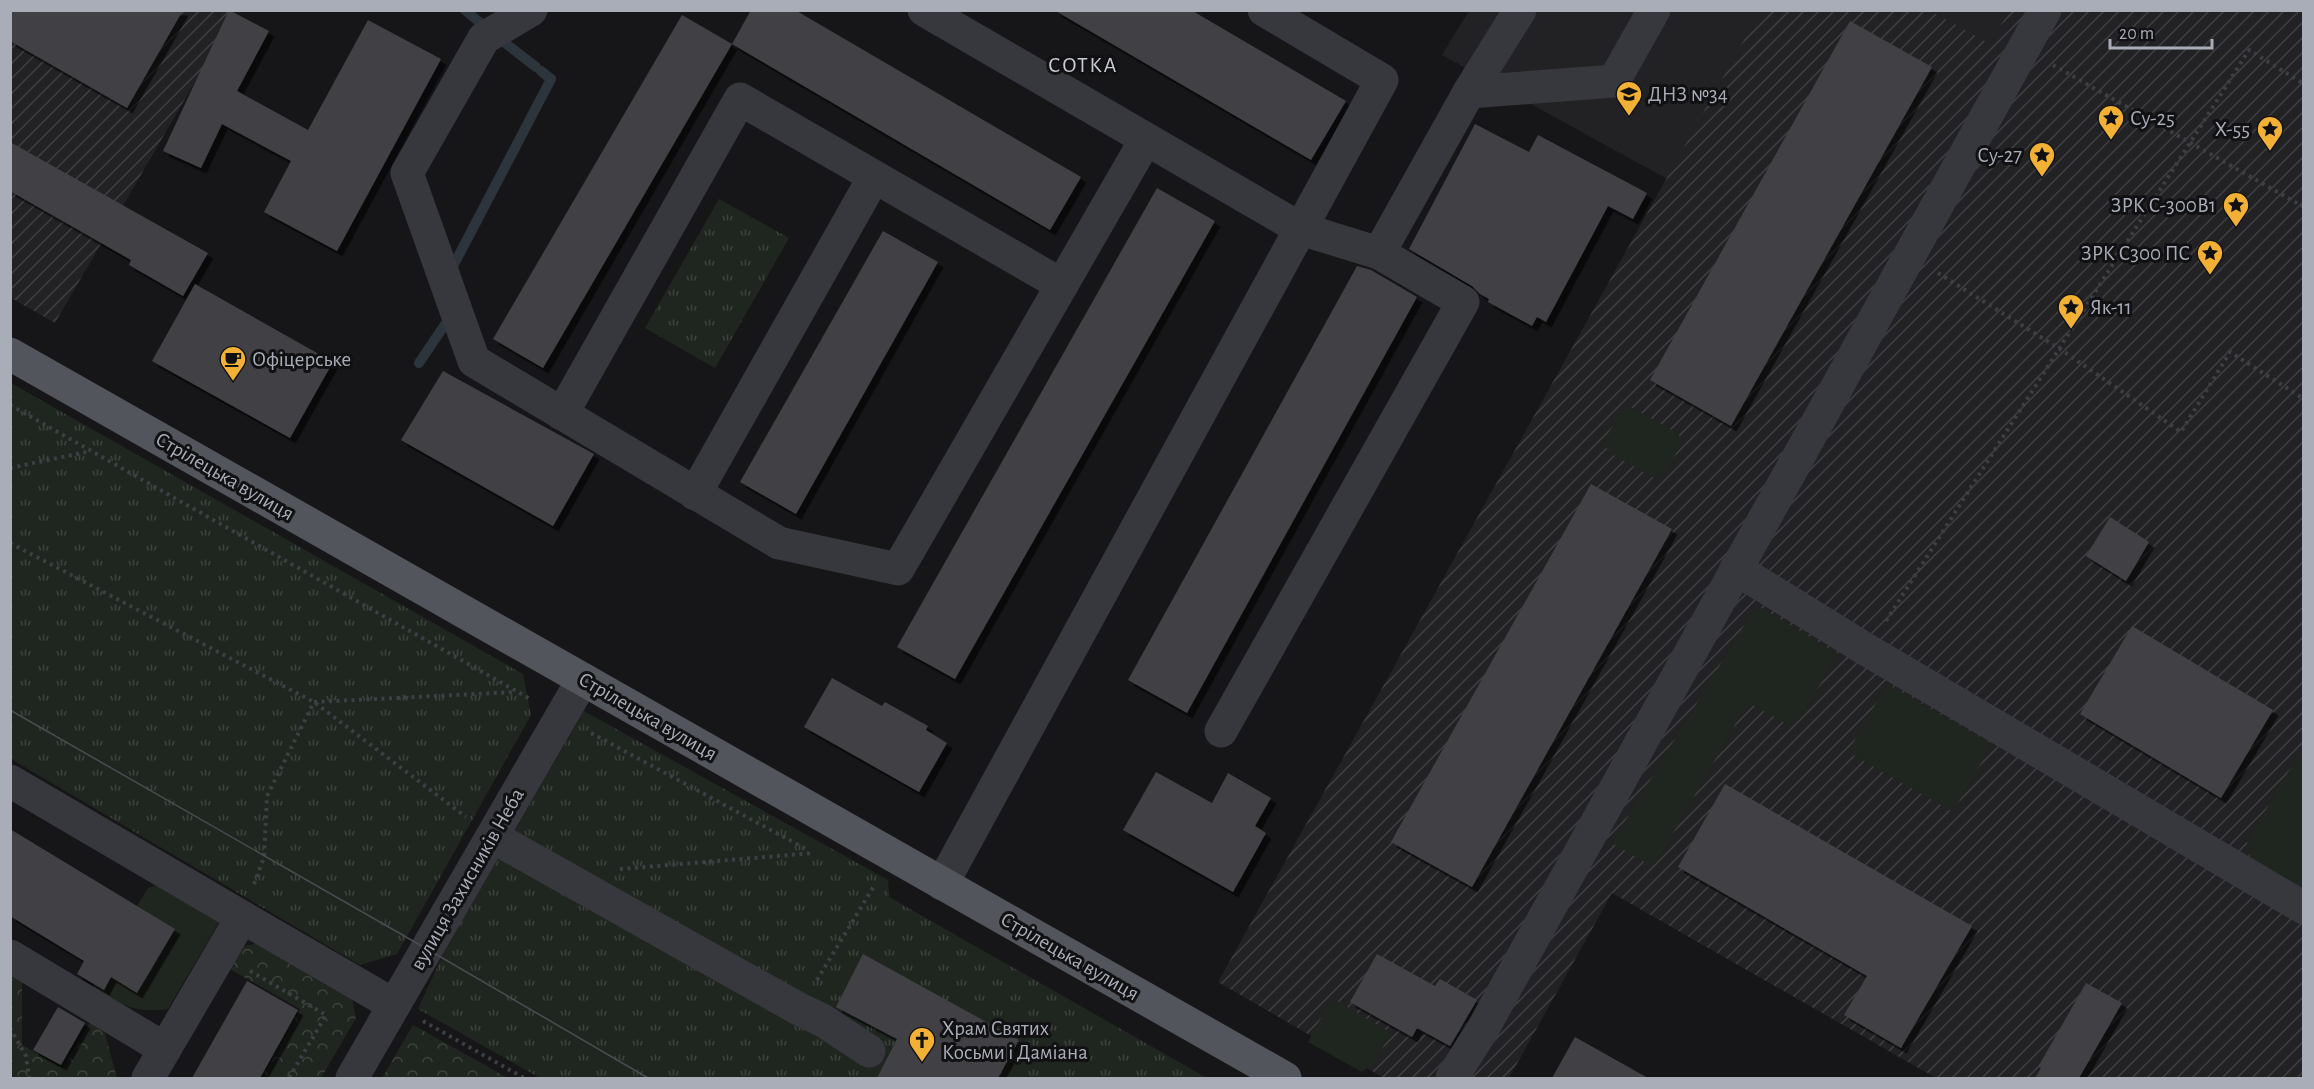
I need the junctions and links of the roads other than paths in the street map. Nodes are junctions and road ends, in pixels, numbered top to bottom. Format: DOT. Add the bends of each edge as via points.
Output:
graph roads {
  1 [pos="531,10"];
  2 [pos="924,10"];
  3 [pos="1520,10"];
  4 [pos="1654,10"];
  5 [pos="2045,10"];
  6 [pos="1277,14"];
  7 [pos="1469,92"];
  8 [pos="1146,139"];
  9 [pos="874,177"];
  10 [pos="1301,229"];
  11 [pos="1379,253"];
  12 [pos="1062,285"];
  13 [pos="10,354"];
  14 [pos="562,414"];
  15 [pos="695,494"];
  16 [pos="1736,569"];
  17 [pos="582,679"];
  18 [pos="1221,731"];
  19 [pos="10,781"];
  20 [pos="493,837"];
  21 [pos="942,884"];
  22 [pos="2304,908"];
  23 [pos="242,917"];
  24 [pos="10,956"];
  25 [pos="394,1005"];
  26 [pos="165,1049"];
  27 [pos="869,1051"];
  28 [pos="148,1078"];
  29 [pos="352,1078"];
  30 [pos="1285,1078"];
  31 [pos="1452,1078"];
  1 -- 14 [label="street" via="484,38 407,173 474,361"];
  2 -- 8 [label="street"];
  3 -- 7 [label="street"];
  4 -- 7 [label="street" via="1614,81"];
  5 -- 16 [label="street"];
  6 -- 10 [label="street" via="1382,80"];
  7 -- 11 [label="street"];
  8 -- 10 [label="street"];
  8 -- 12 [label="street"];
  9 -- 12 [label="street"];
  9 -- 14 [label="street" via="740,99"];
  9 -- 15 [label="street"];
  10 -- 11 [label="street"];
  10 -- 21 [label="street"];
  11 -- 18 [label="street" via="1463,302"];
  12 -- 15 [label="street" via="898,569 779,543"];
  13 -- 17 [label="main road, Стрілецька вулиця"];
  14 -- 15 [label="street"];
  16 -- 22 [label="street"];
  16 -- 31 [label="street" via="1484,1028"];
  17 -- 20 [label="street, вулиця Захисників Неба"];
  17 -- 21 [label="main road, Стрілецька вулиця"];
  19 -- 23 [label="street"];
  20 -- 25 [label="street, вулиця Захисників Неба"];
  20 -- 27 [label="street" via="822,1020"];
  21 -- 30 [label="main road, Стрілецька вулиця"];
  23 -- 25 [label="street"];
  23 -- 26 [label="street"];
  24 -- 26 [label="street"];
  25 -- 29 [label="street, вулиця Захисників Неба"];
  26 -- 28 [label="street"];
}
